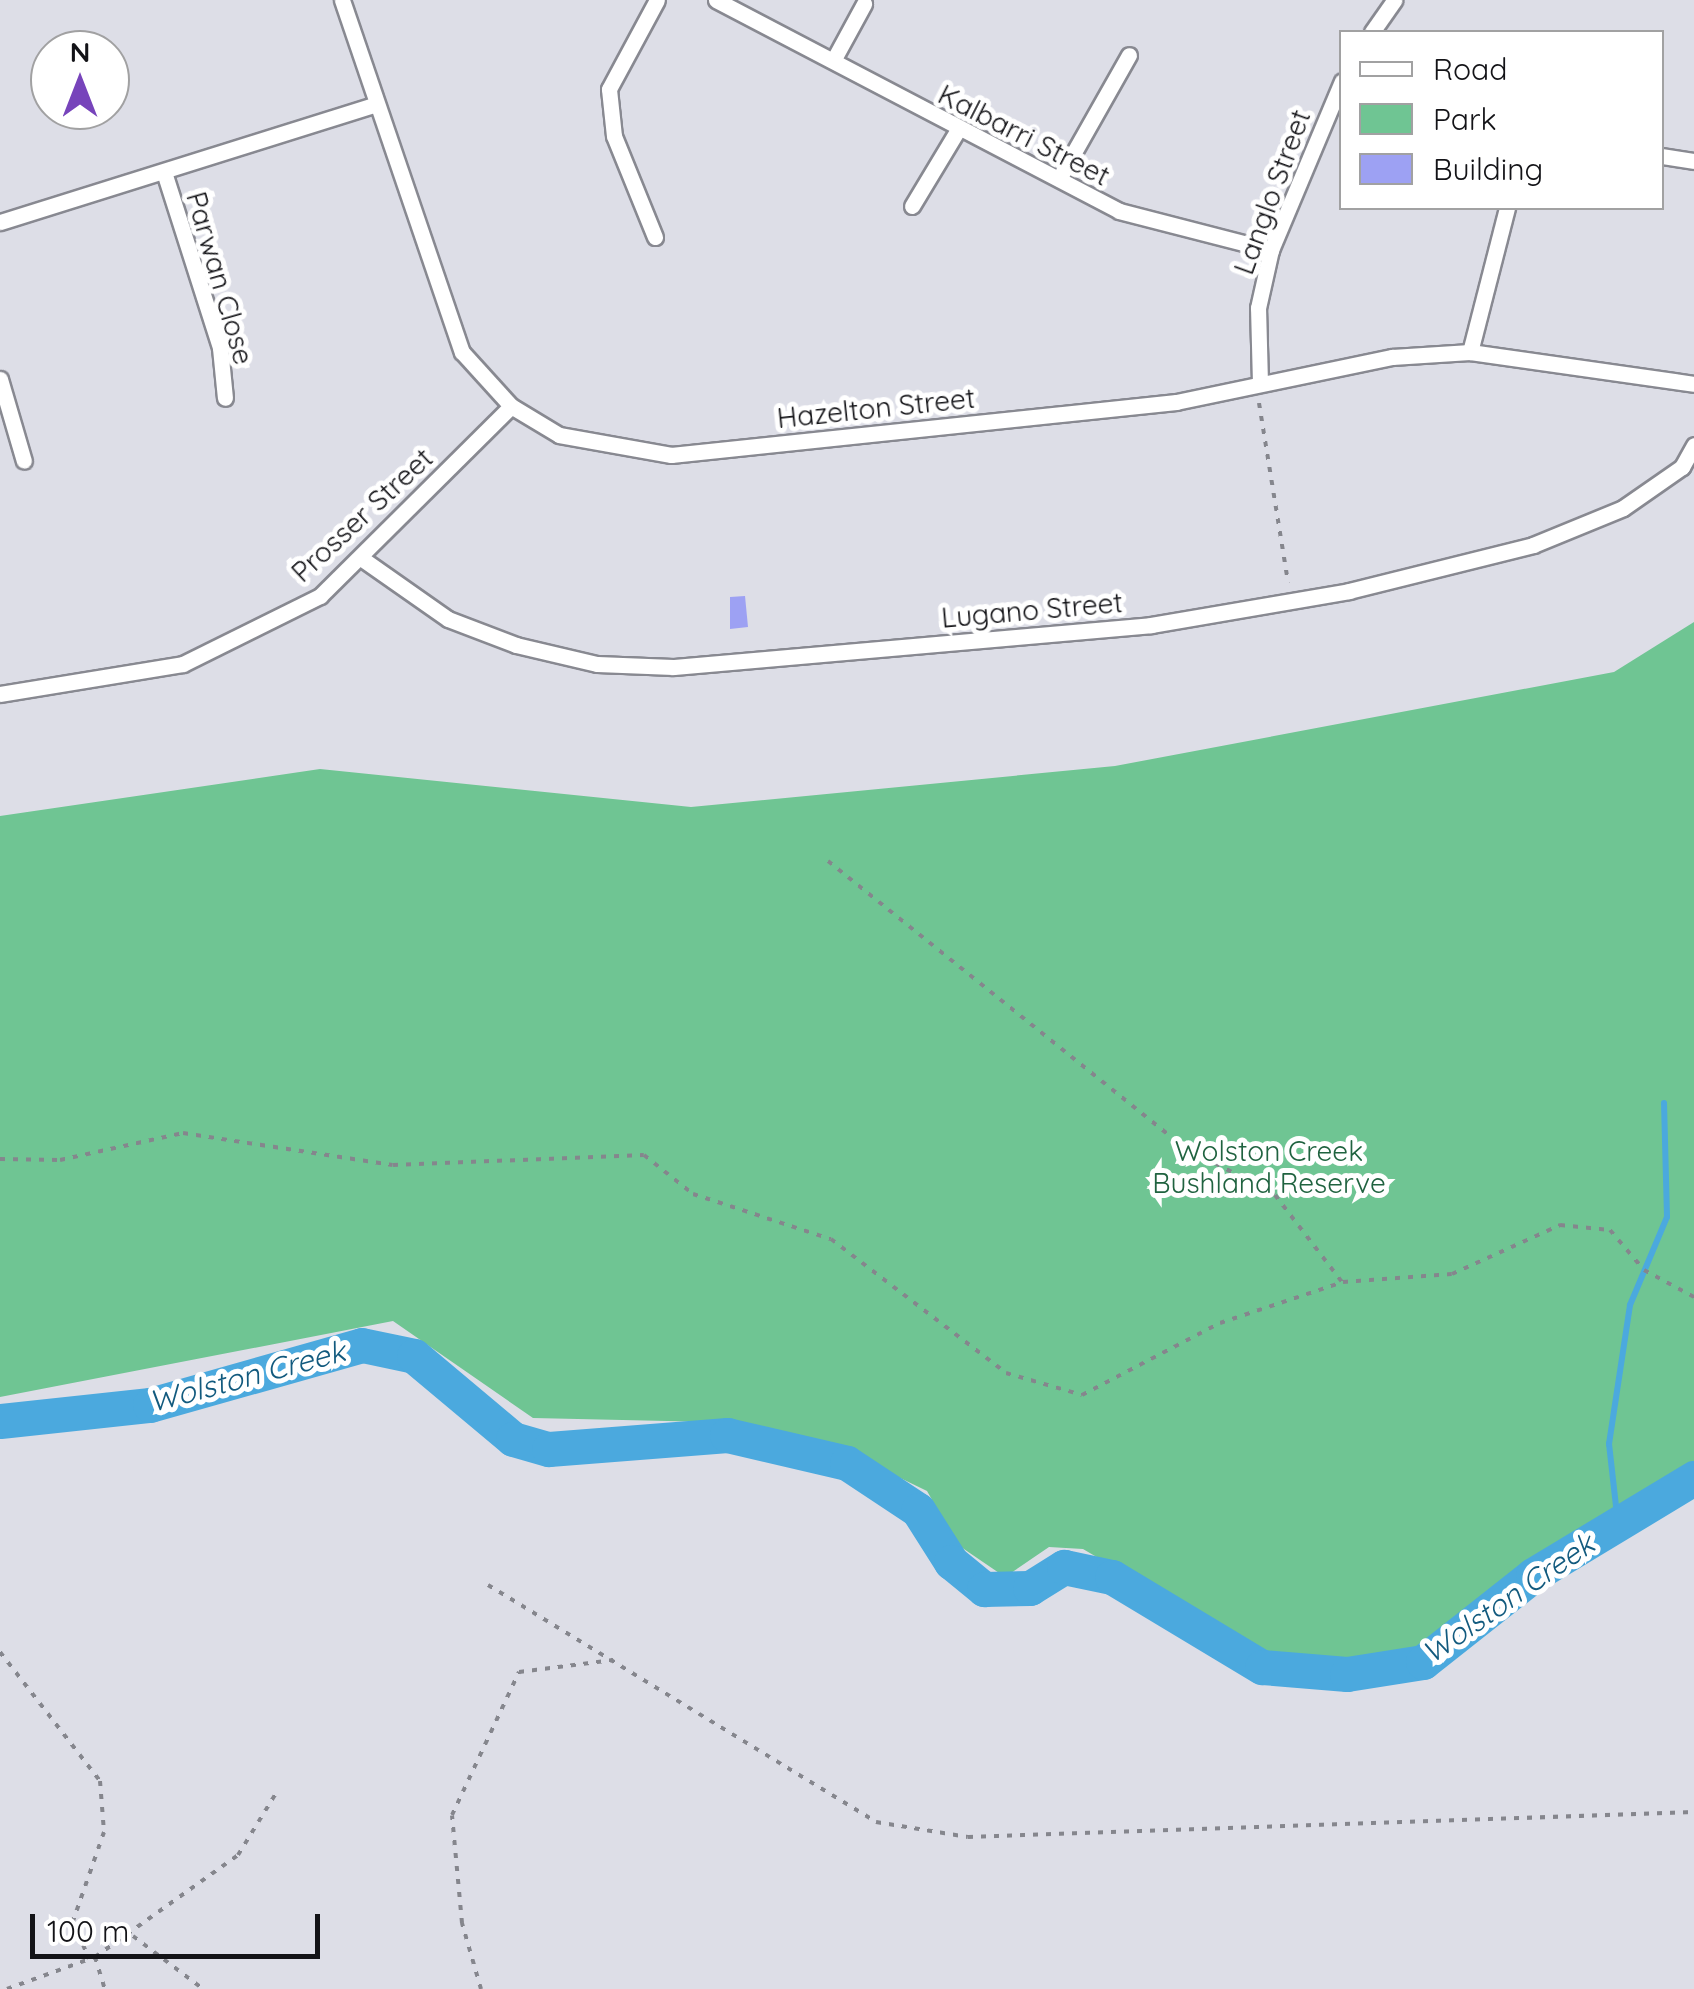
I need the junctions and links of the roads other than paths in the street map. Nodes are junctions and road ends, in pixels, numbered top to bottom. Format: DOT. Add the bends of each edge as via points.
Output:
graph roads {
  1 [pos="342,0"];
  2 [pos="658,0"];
  3 [pos="716,0"];
  4 [pos="1394,0"];
  5 [pos="864,4"];
  6 [pos="1373,30"];
  7 [pos="1129,55"];
  8 [pos="834,59"];
  9 [pos="1339,88"];
  10 [pos="374,105"];
  11 [pos="956,133"];
  12 [pos="1664,156"];
  13 [pos="1694,161"];
  14 [pos="164,172"];
  15 [pos="1060,177"];
  16 [pos="912,206"];
  17 [pos="1506,210"];
  18 [pos="0,222"];
  19 [pos="655,237"];
  20 [pos="1271,250"];
  21 [pos="1470,352"];
  22 [pos="0,379"];
  23 [pos="1260,383"];
  24 [pos="1694,384"];
  25 [pos="225,398"];
  26 [pos="512,406"];
  27 [pos="1694,445"];
  28 [pos="24,460"];
  29 [pos="361,558"];
  30 [pos="0,694"];
  1 -- 10 [label="street, Hazelton Street"];
  2 -- 19 [label="street" via="608,89 614,136"];
  3 -- 8 [label="street, Kalbarri Street"];
  4 -- 6 [label="street"];
  5 -- 8 [label="street"];
  7 -- 15 [label="street"];
  8 -- 11 [label="street, Kalbarri Street"];
  9 -- 20 [label="street, Langlo Street"];
  10 -- 14 [label="street"];
  10 -- 26 [label="street, Hazelton Street" via="439,305 462,352"];
  11 -- 15 [label="street, Kalbarri Street"];
  11 -- 16 [label="street"];
  12 -- 13 [label="street"];
  14 -- 18 [label="street"];
  14 -- 25 [label="street, Parwan Close" via="220,348"];
  15 -- 20 [label="street, Kalbarri Street" via="1175,231"];
  17 -- 21 [label="street"];
  20 -- 23 [label="street, Langlo Street" via="1258,308"];
  21 -- 23 [label="street, Hazelton Street"];
  21 -- 24 [label="street, Hazelton Street"];
  22 -- 28 [label="street"];
  23 -- 26 [label="street, Hazelton Street" via="1176,402 671,455 559,434"];
  26 -- 29 [label="street, Prosser Street"];
  27 -- 29 [label="street, Lugano Street" via="1682,467 1623,508 1533,545 1285,602 1151,625 673,667 597,664 448,619"];
  29 -- 30 [label="street, Prosser Street" via="320,596 183,664"];
}
